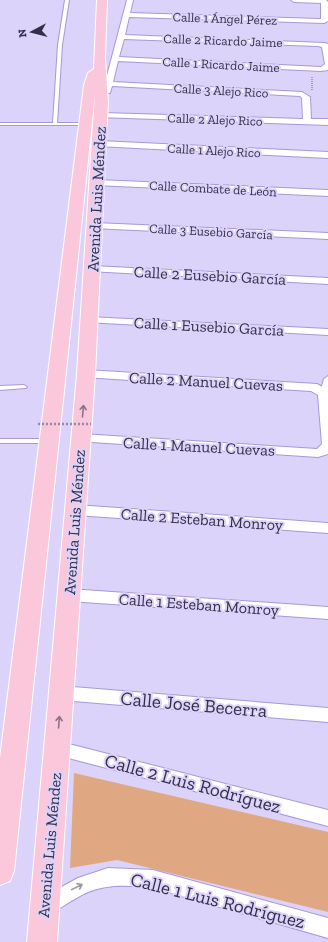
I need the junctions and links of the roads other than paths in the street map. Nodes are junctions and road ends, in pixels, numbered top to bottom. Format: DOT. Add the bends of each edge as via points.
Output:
graph roads {
  1 [pos="66,0"];
  2 [pos="102,0"];
  3 [pos="130,0"];
  4 [pos="294,0"];
  5 [pos="126,14"];
  6 [pos="121,37"];
  7 [pos="107,58"];
  8 [pos="328,66"];
  9 [pos="100,106"];
  10 [pos="306,122"];
  11 [pos="328,122"];
  12 [pos="0,124"];
  13 [pos="55,124"];
  14 [pos="100,144"];
  15 [pos="328,156"];
  16 [pos="98,183"];
  17 [pos="328,193"];
  18 [pos="95,226"];
  19 [pos="328,236"];
  20 [pos="92,269"];
  21 [pos="328,281"];
  22 [pos="89,320"];
  23 [pos="328,332"];
  24 [pos="86,374"];
  25 [pos="328,380"];
  26 [pos="24,387"];
  27 [pos="0,388"];
  28 [pos="324,393"];
  29 [pos="86,431"];
  30 [pos="0,442"];
  31 [pos="49,442"];
  32 [pos="76,510"];
  33 [pos="328,528"];
  34 [pos="69,594"];
  35 [pos="328,614"];
  36 [pos="61,693"];
  37 [pos="328,715"];
  38 [pos="57,748"];
  39 [pos="328,818"];
  40 [pos="0,871"];
  41 [pos="44,908"];
  42 [pos="328,928"];
  43 [pos="42,942"];
  1 -- 13 [label="lane" via="60,45"];
  2 -- 7 [label="main road, Avenida Luis Méndez" via="101,17"];
  3 -- 5 [label="street, Avenida Luis Méndez"];
  4 -- 5 [label="street, Calle 1 Ángel Pérez" via="325,3 324,21"];
  5 -- 6 [label="street, Avenida Luis Méndez"];
  6 -- 7 [label="street, Avenida Luis Méndez"];
  6 -- 8 [label="street, Calle 2 Ricardo Jaime" via="325,45"];
  7 -- 8 [label="street, Calle 1 Ricardo Jaime"];
  7 -- 9 [label="main road, Avenida Luis Méndez"];
  7 -- 9 [label="main road, Avenida Luis Méndez" via="90,85"];
  9 -- 10 [label="street, Calle 2 Alejo Rico"];
  9 -- 10 [label="street, Calle 3 Alejo Rico" via="294,93 306,97"];
  9 -- 13 [label="lane"];
  9 -- 14 [label="main road, Avenida Luis Méndez"];
  9 -- 31 [label="main road, Avenida Luis Méndez"];
  10 -- 11 [label="street, Calle 2 Alejo Rico"];
  12 -- 13 [label="lane"];
  14 -- 15 [label="street, Calle 1 Alejo Rico"];
  14 -- 16 [label="main road, Avenida Luis Méndez"];
  16 -- 17 [label="street, Calle Combate de León"];
  16 -- 18 [label="main road, Avenida Luis Méndez"];
  18 -- 19 [label="street, Calle 3 Eusebio García"];
  18 -- 20 [label="main road, Avenida Luis Méndez"];
  20 -- 21 [label="street, Calle 2 Eusebio García"];
  20 -- 22 [label="main road, Avenida Luis Méndez"];
  22 -- 23 [label="street, Calle 1 Eusebio García"];
  22 -- 24 [label="main road, Avenida Luis Méndez"];
  24 -- 28 [label="street, Calle 2 Manuel Cuevas" via="313,388"];
  29 -- 24 [label="main road, Avenida Luis Méndez, one-way"];
  25 -- 28 [label="street"];
  26 -- 27 [label="lane"];
  28 -- 29 [label="street, Calle 1 Manuel Cuevas" via="328,444 325,450 318,453"];
  29 -- 32 [label="main road, Avenida Luis Méndez"];
  30 -- 31 [label="lane"];
  31 -- 40 [label="main road, Avenida Luis Méndez"];
  32 -- 33 [label="street, Calle 2 Esteban Monroy"];
  32 -- 34 [label="main road, Avenida Luis Méndez"];
  34 -- 35 [label="street, Calle 1 Esteban Monroy"];
  34 -- 36 [label="main road, Avenida Luis Méndez"];
  36 -- 37 [label="street, Calle José Becerra"];
  38 -- 36 [label="main road, Avenida Luis Méndez, one-way"];
  38 -- 39 [label="street, Calle 2 Luis Rodríguez"];
  38 -- 41 [label="main road, Avenida Luis Méndez"];
  41 -- 42 [label="street, Calle 1 Luis Rodríguez, one-way" via="76,886 102,878 126,876 153,879"];
  41 -- 43 [label="main road, Avenida Luis Méndez"];
}
